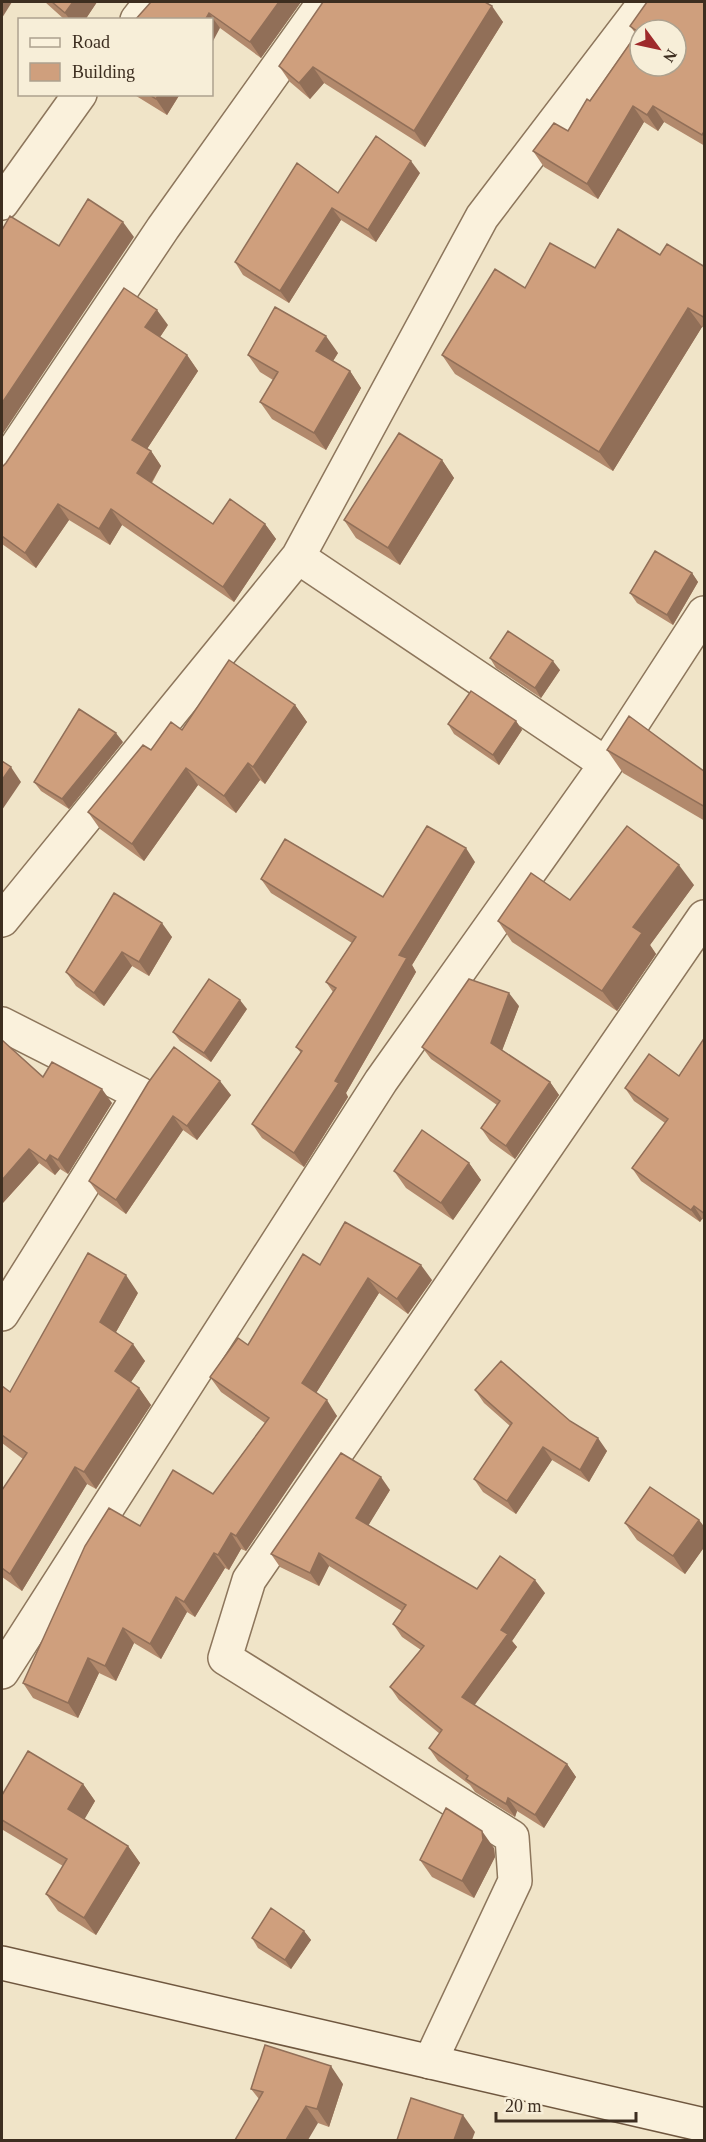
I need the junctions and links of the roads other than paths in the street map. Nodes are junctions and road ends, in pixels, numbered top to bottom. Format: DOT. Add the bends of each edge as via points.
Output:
graph roads {
  1 [pos="151,2"];
  2 [pos="324,2"];
  3 [pos="646,2"];
  4 [pos="139,18"];
  5 [pos="79,96"];
  6 [pos="2,203"];
  7 [pos="2,468"];
  8 [pos="298,557"];
  9 [pos="705,613"];
  10 [pos="606,764"];
  11 [pos="705,917"];
  12 [pos="2,920"];
  13 [pos="2,1024"];
  14 [pos="2,1314"];
  15 [pos="2,1672"];
  16 [pos="2,1964"];
  17 [pos="430,2062"];
  18 [pos="705,2125"];
  1 -- 4 [label="street"];
  2 -- 7 [label="street" via="162,228"];
  3 -- 8 [label="street" via="482,217"];
  5 -- 6 [label="street"];
  8 -- 10 [label="street"];
  8 -- 12 [label="street"];
  9 -- 10 [label="street"];
  10 -- 15 [label="street" via="381,1081"];
  11 -- 17 [label="street" via="249,1580 225,1658 512,1837 515,1881"];
  13 -- 14 [label="street" via="140,1094"];
  16 -- 17 [label="street"];
  17 -- 18 [label="street"];
}
